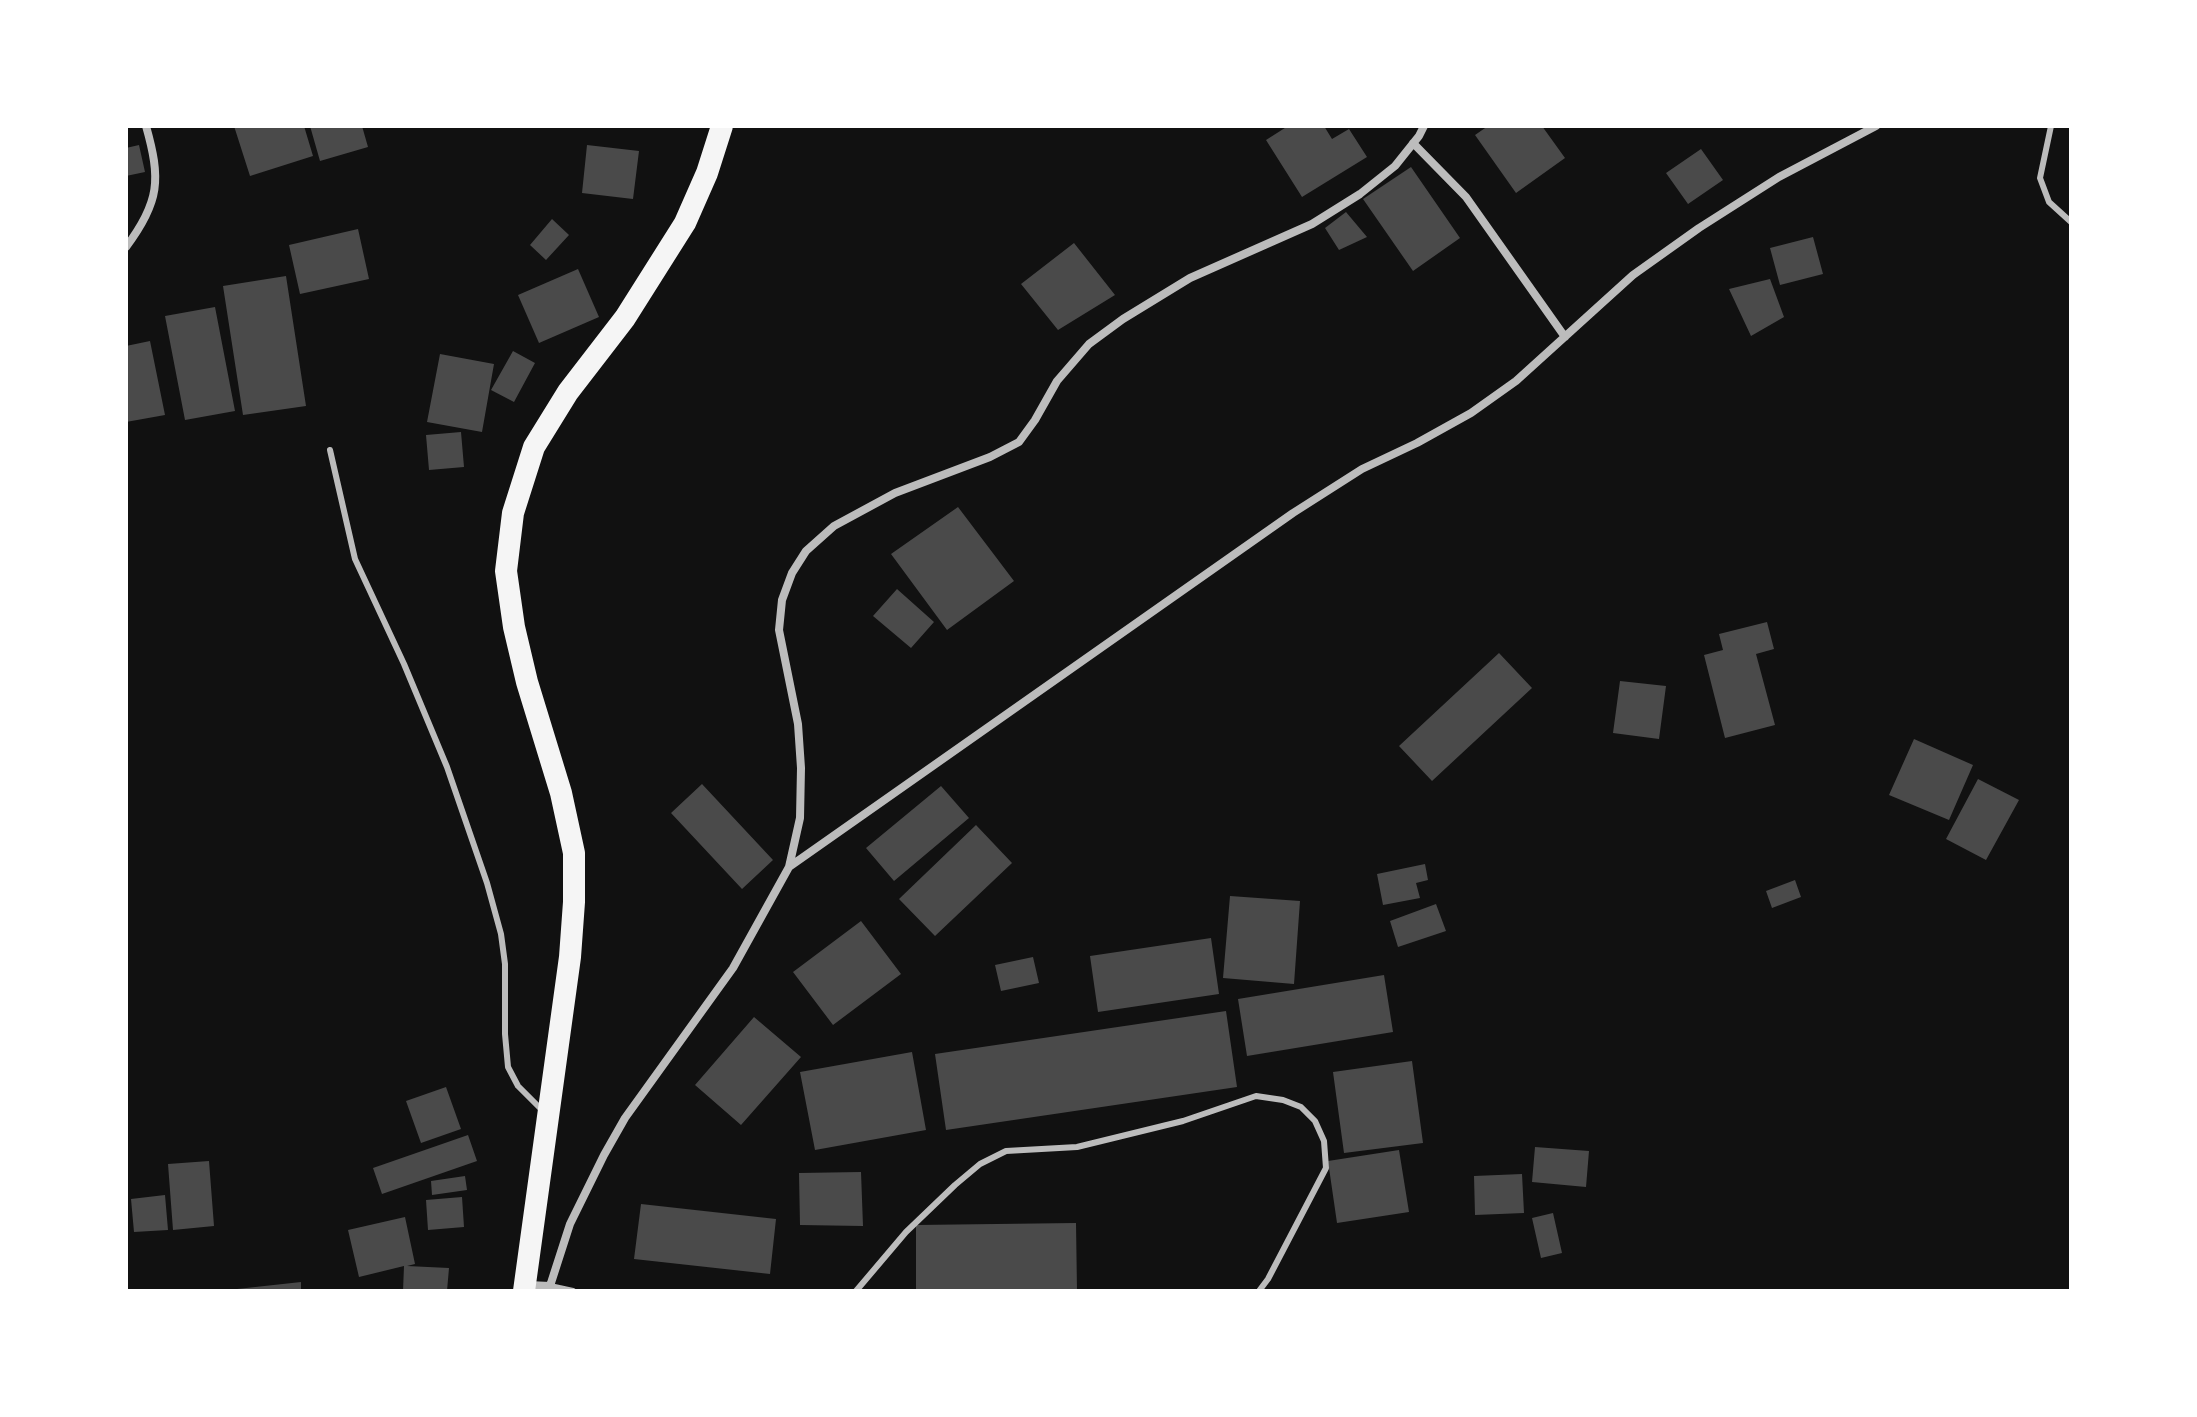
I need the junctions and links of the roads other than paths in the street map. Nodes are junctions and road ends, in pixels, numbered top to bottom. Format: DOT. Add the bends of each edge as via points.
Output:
graph roads {
  1 [pos="146,126"];
  2 [pos="722,126"];
  3 [pos="1424,126"];
  4 [pos="1876,126"];
  5 [pos="2051,126"];
  6 [pos="1413,143"];
  7 [pos="2071,222"];
  8 [pos="126,247"];
  9 [pos="1565,337"];
  10 [pos="330,450"];
  11 [pos="789,867"];
  12 [pos="548,1116"];
  13 [pos="550,1286"];
  14 [pos="524,1288"];
  15 [pos="573,1291"];
  16 [pos="856,1291"];
  17 [pos="1259,1291"];
  1 -- 8 [label="street" via="157,180 151,208"];
  2 -- 12 [label="highway" via="685,223 534,447 513,513 506,571 514,627 574,853 570,957"];
  3 -- 6 [label="street"];
  4 -- 9 [label="street" via="1779,177 1699,228 1633,275"];
  5 -- 7 [label="lane" via="2040,178 2049,202"];
  6 -- 9 [label="street" via="1466,197"];
  6 -- 11 [label="street" via="1395,166 1312,224 1190,278 1089,344 1057,381 1019,442 895,493 834,526 806,551 782,600 779,630 801,768 800,818"];
  9 -- 11 [label="street" via="1471,413 1362,469 1293,513"];
  10 -- 12 [label="lane" via="355,559 447,767 487,883 505,964 508,1067 518,1086"];
  11 -- 13 [label="street" via="733,968 625,1118 570,1224"];
  12 -- 14 [label="highway"];
  13 -- 14 [label="street"];
  13 -- 15 [label="lane"];
  16 -- 17 [label="lane" via="955,1185 1006,1151 1077,1147 1183,1121 1256,1096 1301,1107 1315,1121 1324,1141 1326,1168"];
}
